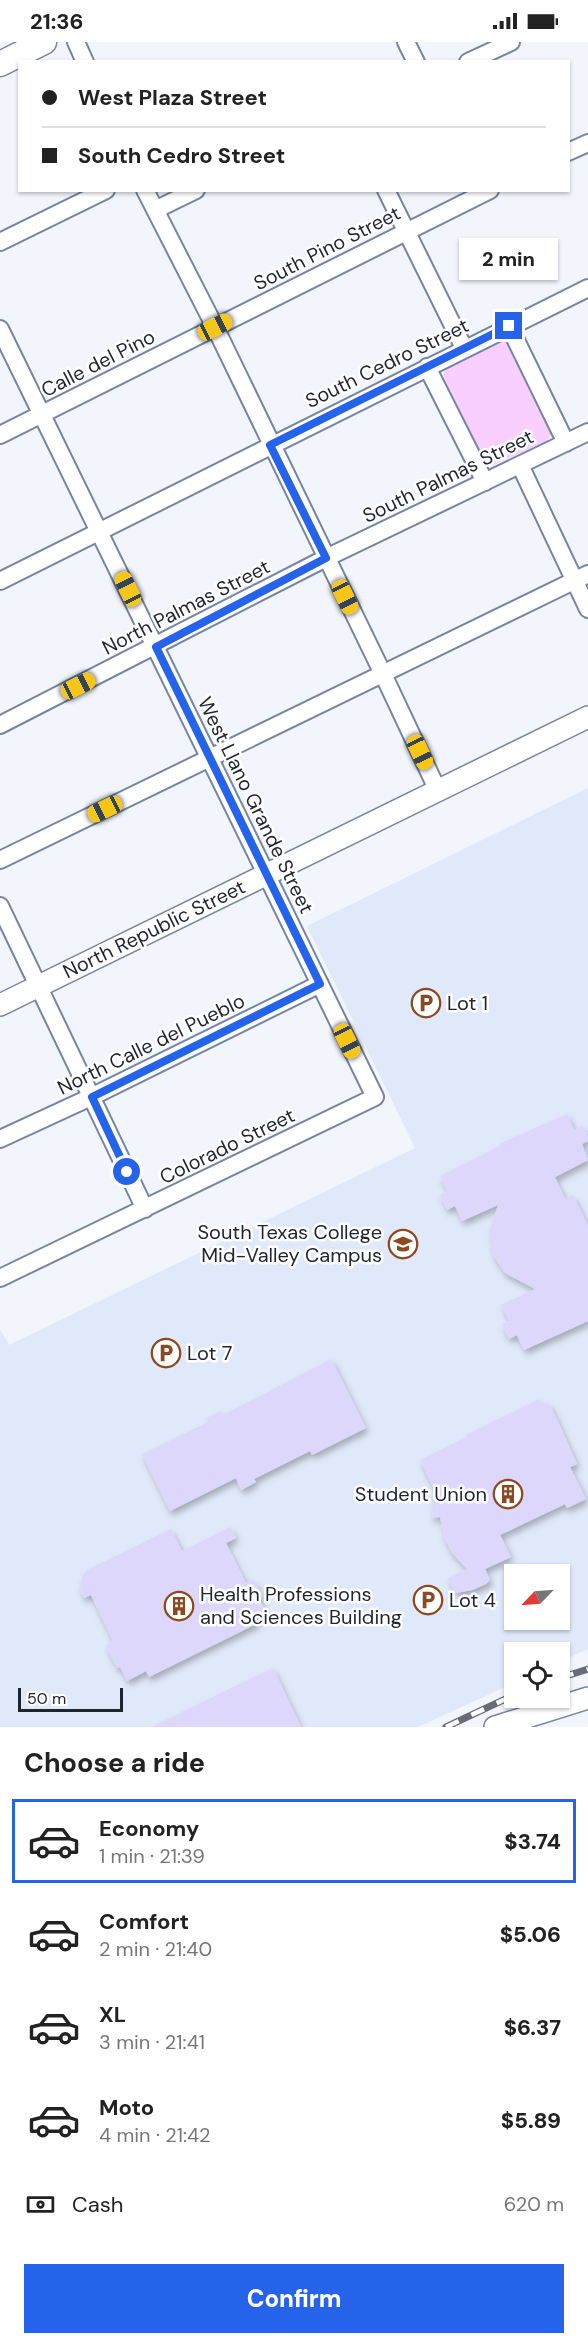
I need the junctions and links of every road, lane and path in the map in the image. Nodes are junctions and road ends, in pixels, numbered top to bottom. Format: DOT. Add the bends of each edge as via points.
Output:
graph roads {
  1 [pos="44,42"];
  2 [pos="76,42"];
  3 [pos="406,42"];
  4 [pos="511,42"];
  5 [pos="84,60"];
  6 [pos="415,60"];
  7 [pos="472,60"];
  8 [pos="0,64"];
  9 [pos="588,143"];
  10 [pos="570,151"];
  11 [pos="102,192"];
  12 [pos="146,192"];
  13 [pos="192,192"];
  14 [pos="387,192"];
  15 [pos="486,192"];
  16 [pos="154,210"];
  17 [pos="406,231"];
  18 [pos="0,242"];
  19 [pos="588,288"];
  20 [pos="509,326"];
  21 [pos="215,327"];
  22 [pos="0,329"];
  23 [pos="464,348"];
  24 [pos="427,367"];
  25 [pos="43,414"];
  26 [pos="588,432"];
  27 [pos="0,435"];
  28 [pos="566,443"];
  29 [pos="270,445"];
  30 [pos="520,465"];
  31 [pos="485,482"];
  32 [pos="100,531"];
  33 [pos="326,558"];
  34 [pos="582,577"];
  35 [pos="0,581"];
  36 [pos="588,609"];
  37 [pos="156,647"];
  38 [pos="384,674"];
  39 [pos="588,717"];
  40 [pos="0,724"];
  41 [pos="210,759"];
  42 [pos="438,791"];
  43 [pos="0,860"];
  44 [pos="267,875"];
  45 [pos="0,906"];
  46 [pos="320,984"];
  47 [pos="39,985"];
  48 [pos="0,1005"];
  49 [pos="92,1097"];
  50 [pos="375,1097"];
  51 [pos="0,1139"];
  52 [pos="145,1209"];
  53 [pos="0,1278"];
  54 [pos="588,1698"];
  55 [pos="495,1727"];
  1 -- 8 [label="main road"];
  2 -- 5 [label="street"];
  3 -- 6 [label="street"];
  4 -- 7 [label="street"];
  9 -- 10 [label="street"];
  11 -- 18 [label="street"];
  12 -- 16 [label="street"];
  13 -- 16 [label="street"];
  14 -- 17 [label="street"];
  15 -- 17 [label="street, South Pino Street"];
  16 -- 21 [label="street"];
  17 -- 21 [label="street, South Pino Street"];
  17 -- 23 [label="street"];
  19 -- 20 [label="street, South Cedro Street"];
  20 -- 23 [label="street, South Cedro Street"];
  20 -- 28 [label="street"];
  21 -- 25 [label="street, Calle del Pino"];
  21 -- 29 [label="street"];
  22 -- 25 [label="street"];
  23 -- 24 [label="street, South Cedro Street"];
  24 -- 29 [label="street, South Cedro Street"];
  24 -- 31 [label="street"];
  25 -- 27 [label="street, Calle del Pino"];
  25 -- 32 [label="street, West Llano Grande Street"];
  26 -- 28 [label="street, South Palmas Street"];
  28 -- 30 [label="street, South Palmas Street"];
  29 -- 32 [label="street, South Cedro Street"];
  29 -- 33 [label="street"];
  30 -- 31 [label="street, South Palmas Street"];
  30 -- 34 [label="street"];
  31 -- 33 [label="street, South Palmas Street"];
  32 -- 35 [label="street, South Cedro Street"];
  32 -- 37 [label="street, West Llano Grande Street"];
  33 -- 37 [label="street, North Palmas Street"];
  33 -- 38 [label="street"];
  34 -- 36 [label="street"];
  34 -- 38 [label="street"];
  37 -- 40 [label="street, North Palmas Street"];
  37 -- 41 [label="street, West Llano Grande Street"];
  38 -- 41 [label="street"];
  38 -- 42 [label="street"];
  39 -- 42 [label="street, North Republic Street"];
  41 -- 43 [label="street"];
  41 -- 44 [label="street, West Llano Grande Street"];
  42 -- 44 [label="street, North Republic Street"];
  44 -- 46 [label="street, West Llano Grande Street"];
  44 -- 47 [label="street, North Republic Street"];
  45 -- 47 [label="street"];
  46 -- 49 [label="street, North Calle del Pueblo"];
  46 -- 50 [label="street, West Llano Grande Street"];
  47 -- 48 [label="street, North Republic Street"];
  47 -- 49 [label="street"];
  49 -- 51 [label="street, North Calle del Pueblo"];
  49 -- 52 [label="street"];
  50 -- 52 [label="street, Colorado Street"];
  52 -- 53 [label="street, Colorado Street"];
  54 -- 55 [label="street"];
}
